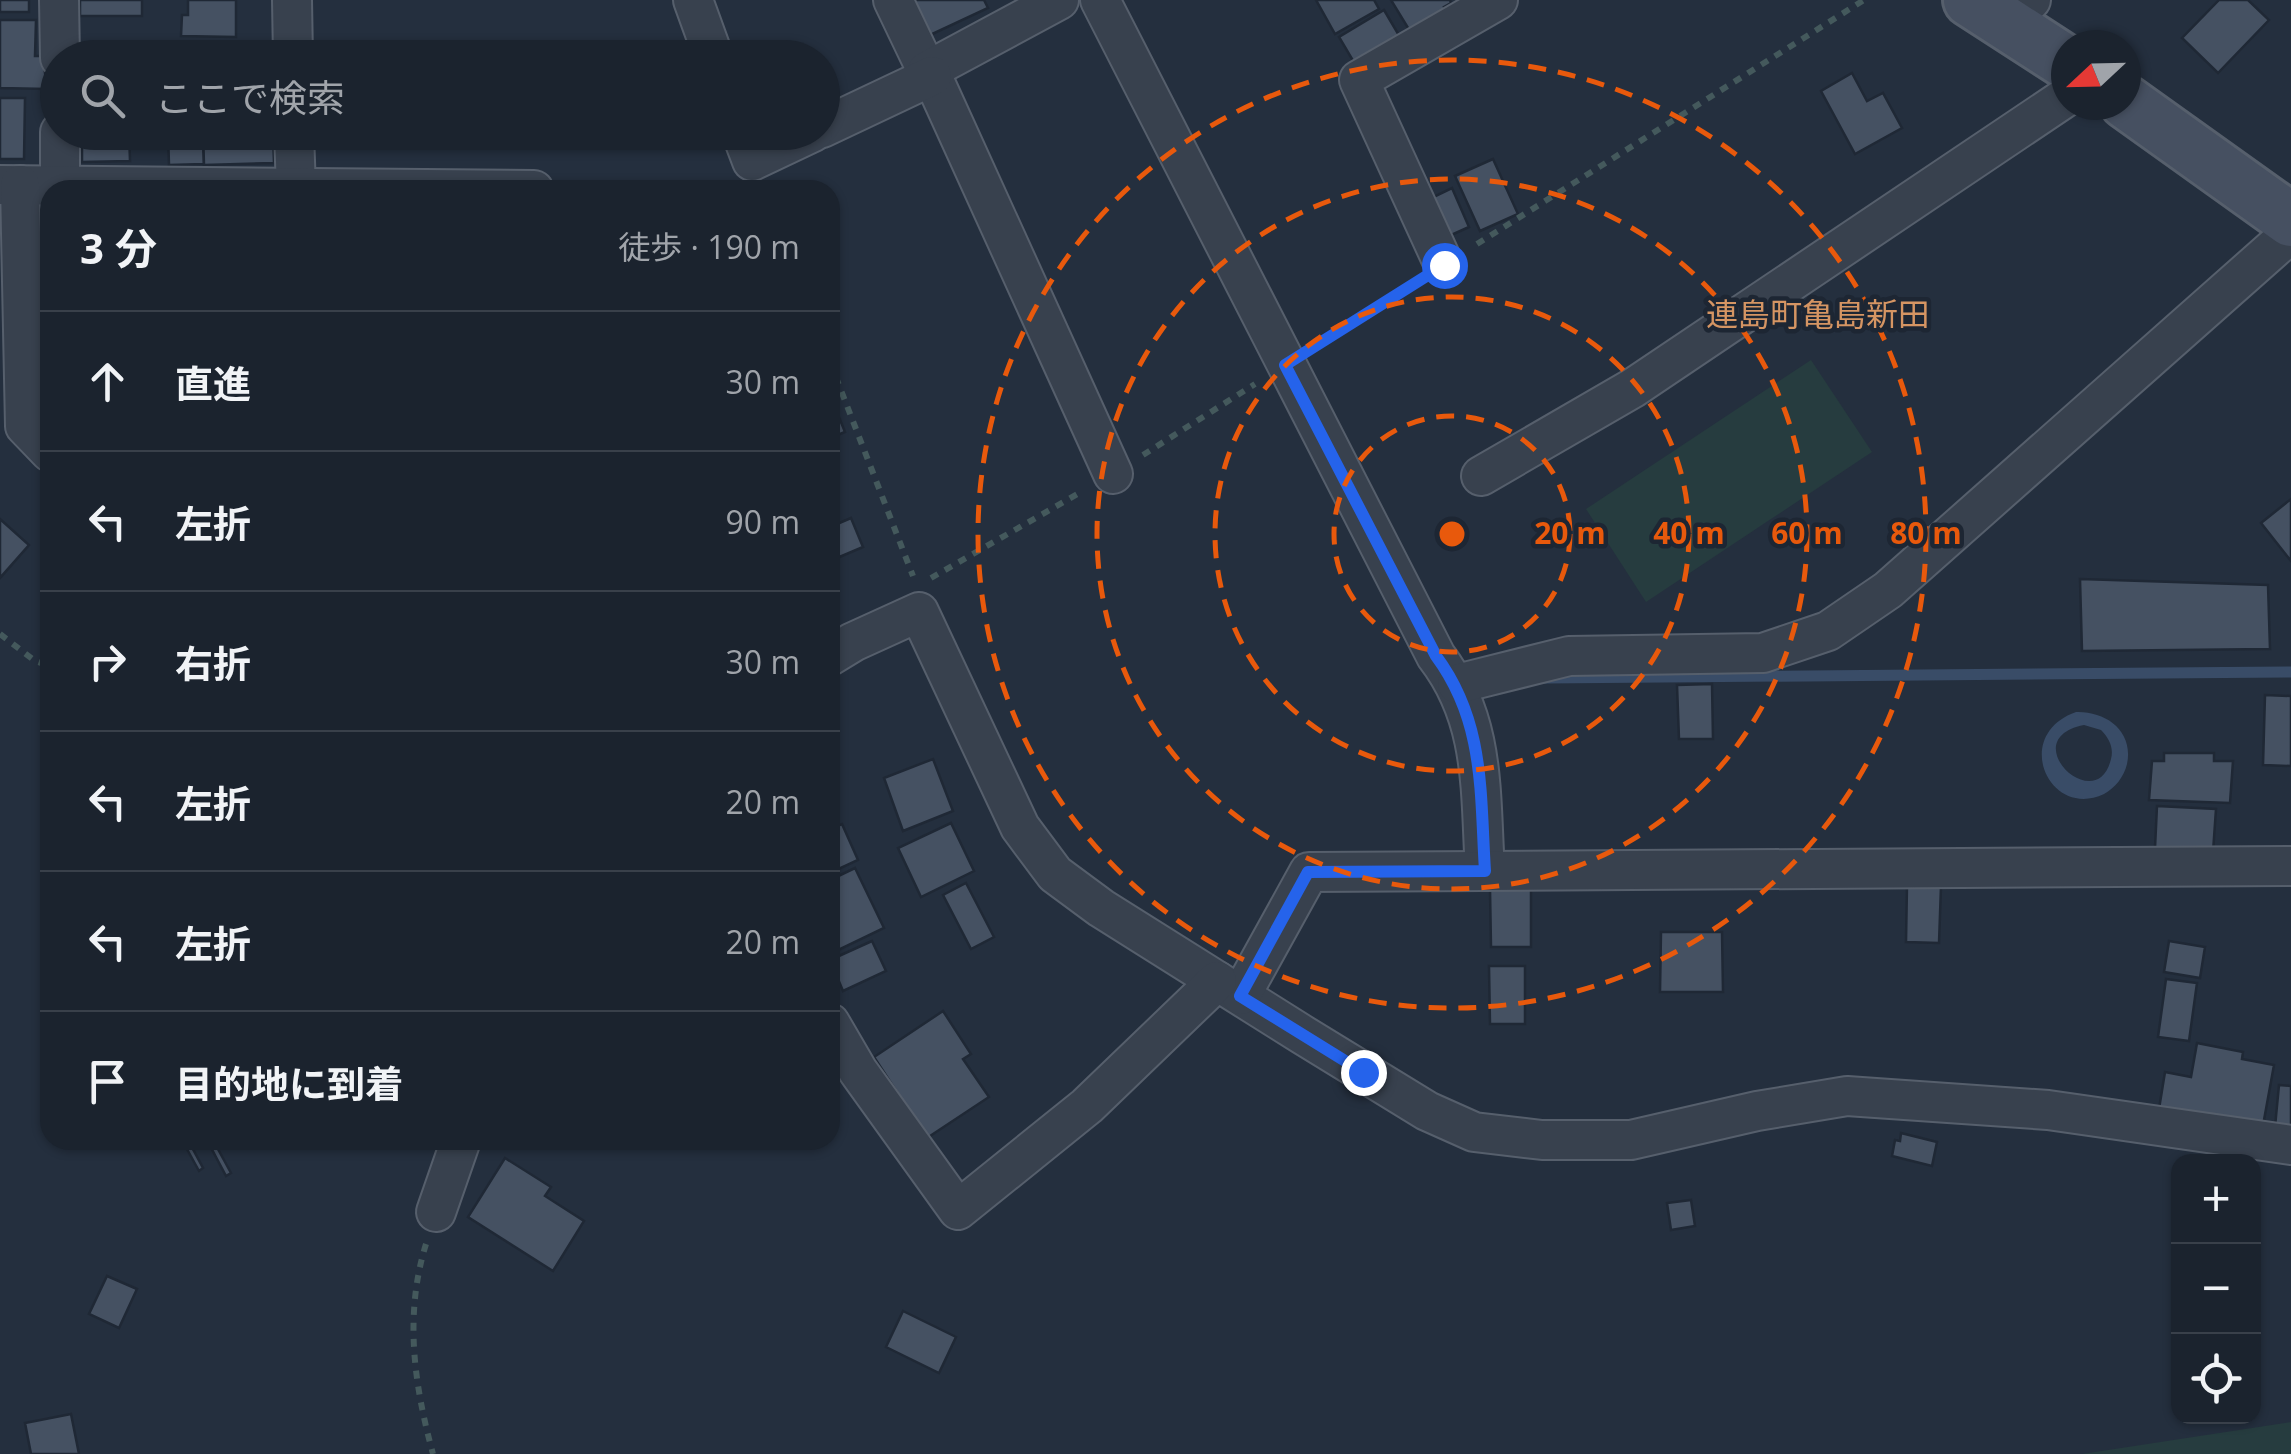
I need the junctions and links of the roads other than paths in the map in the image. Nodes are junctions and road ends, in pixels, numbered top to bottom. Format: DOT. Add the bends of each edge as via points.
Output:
graph roads {
  1 [pos="59,0"];
  2 [pos="292,0"];
  3 [pos="693,0"];
  4 [pos="893,0"];
  5 [pos="1059,0"];
  6 [pos="1100,0"];
  7 [pos="1498,0"];
  8 [pos="2002,8"];
  9 [pos="60,40"];
  10 [pos="293,40"];
  11 [pos="707,40"];
  12 [pos="2051,49"];
  13 [pos="929,73"];
  14 [pos="2051,107"];
  15 [pos="2141,113"];
  16 [pos="840,119"];
  17 [pos="60,150"];
  18 [pos="295,150"];
  19 [pos="748,150"];
  20 [pos="775,150"];
  21 [pos="60,180"];
  22 [pos="296,180"];
  23 [pos="10,185"];
  24 [pos="40,185"];
  25 [pos="2291,220"];
  26 [pos="2291,233"];
  27 [pos="1444,265"];
  28 [pos="40,442"];
  29 [pos="1114,474"];
  30 [pos="1481,476"];
  31 [pos="840,650"];
  32 [pos="1457,684"];
  33 [pos="2291,866"];
  34 [pos="1485,871"];
  35 [pos="1229,988"];
  36 [pos="840,1041"];
  37 [pos="2291,1145"];
  38 [pos="458,1150"];
  39 [pos="436,1212"];
  1 -- 9 [label="street"];
  2 -- 10 [label="street"];
  3 -- 11 [label="street"];
  4 -- 13 [label="street"];
  5 -- 13 [label="street"];
  6 -- 32 [label="street" via="1436,656"];
  7 -- 27 [label="street" via="1358,80"];
  8 -- 12 [label="main road"];
  13 -- 16 [label="street"];
  13 -- 29 [label="street"];
  14 -- 30 [label="street" via="1633,388"];
  15 -- 25 [label="main road"];
  17 -- 21 [label="street"];
  18 -- 22 [label="street"];
  19 -- 20 [label="street" via="752,161"];
  23 -- 24 [label="street"];
  23 -- 28 [label="street" via="25,426"];
  26 -- 32 [label="street" via="1888,590 1828,631 1764,653 1569,656"];
  31 -- 35 [label="street" via="919,612 1020,826 1055,874"];
  32 -- 34 [label="street" via="1478,743"];
  33 -- 34 [label="street"];
  34 -- 35 [label="street" via="1308,872"];
  35 -- 36 [label="street" via="958,1210"];
  35 -- 37 [label="street" via="1427,1111 1474,1132 1631,1140 1847,1096 2048,1110"];
  38 -- 39 [label="street"];
}
